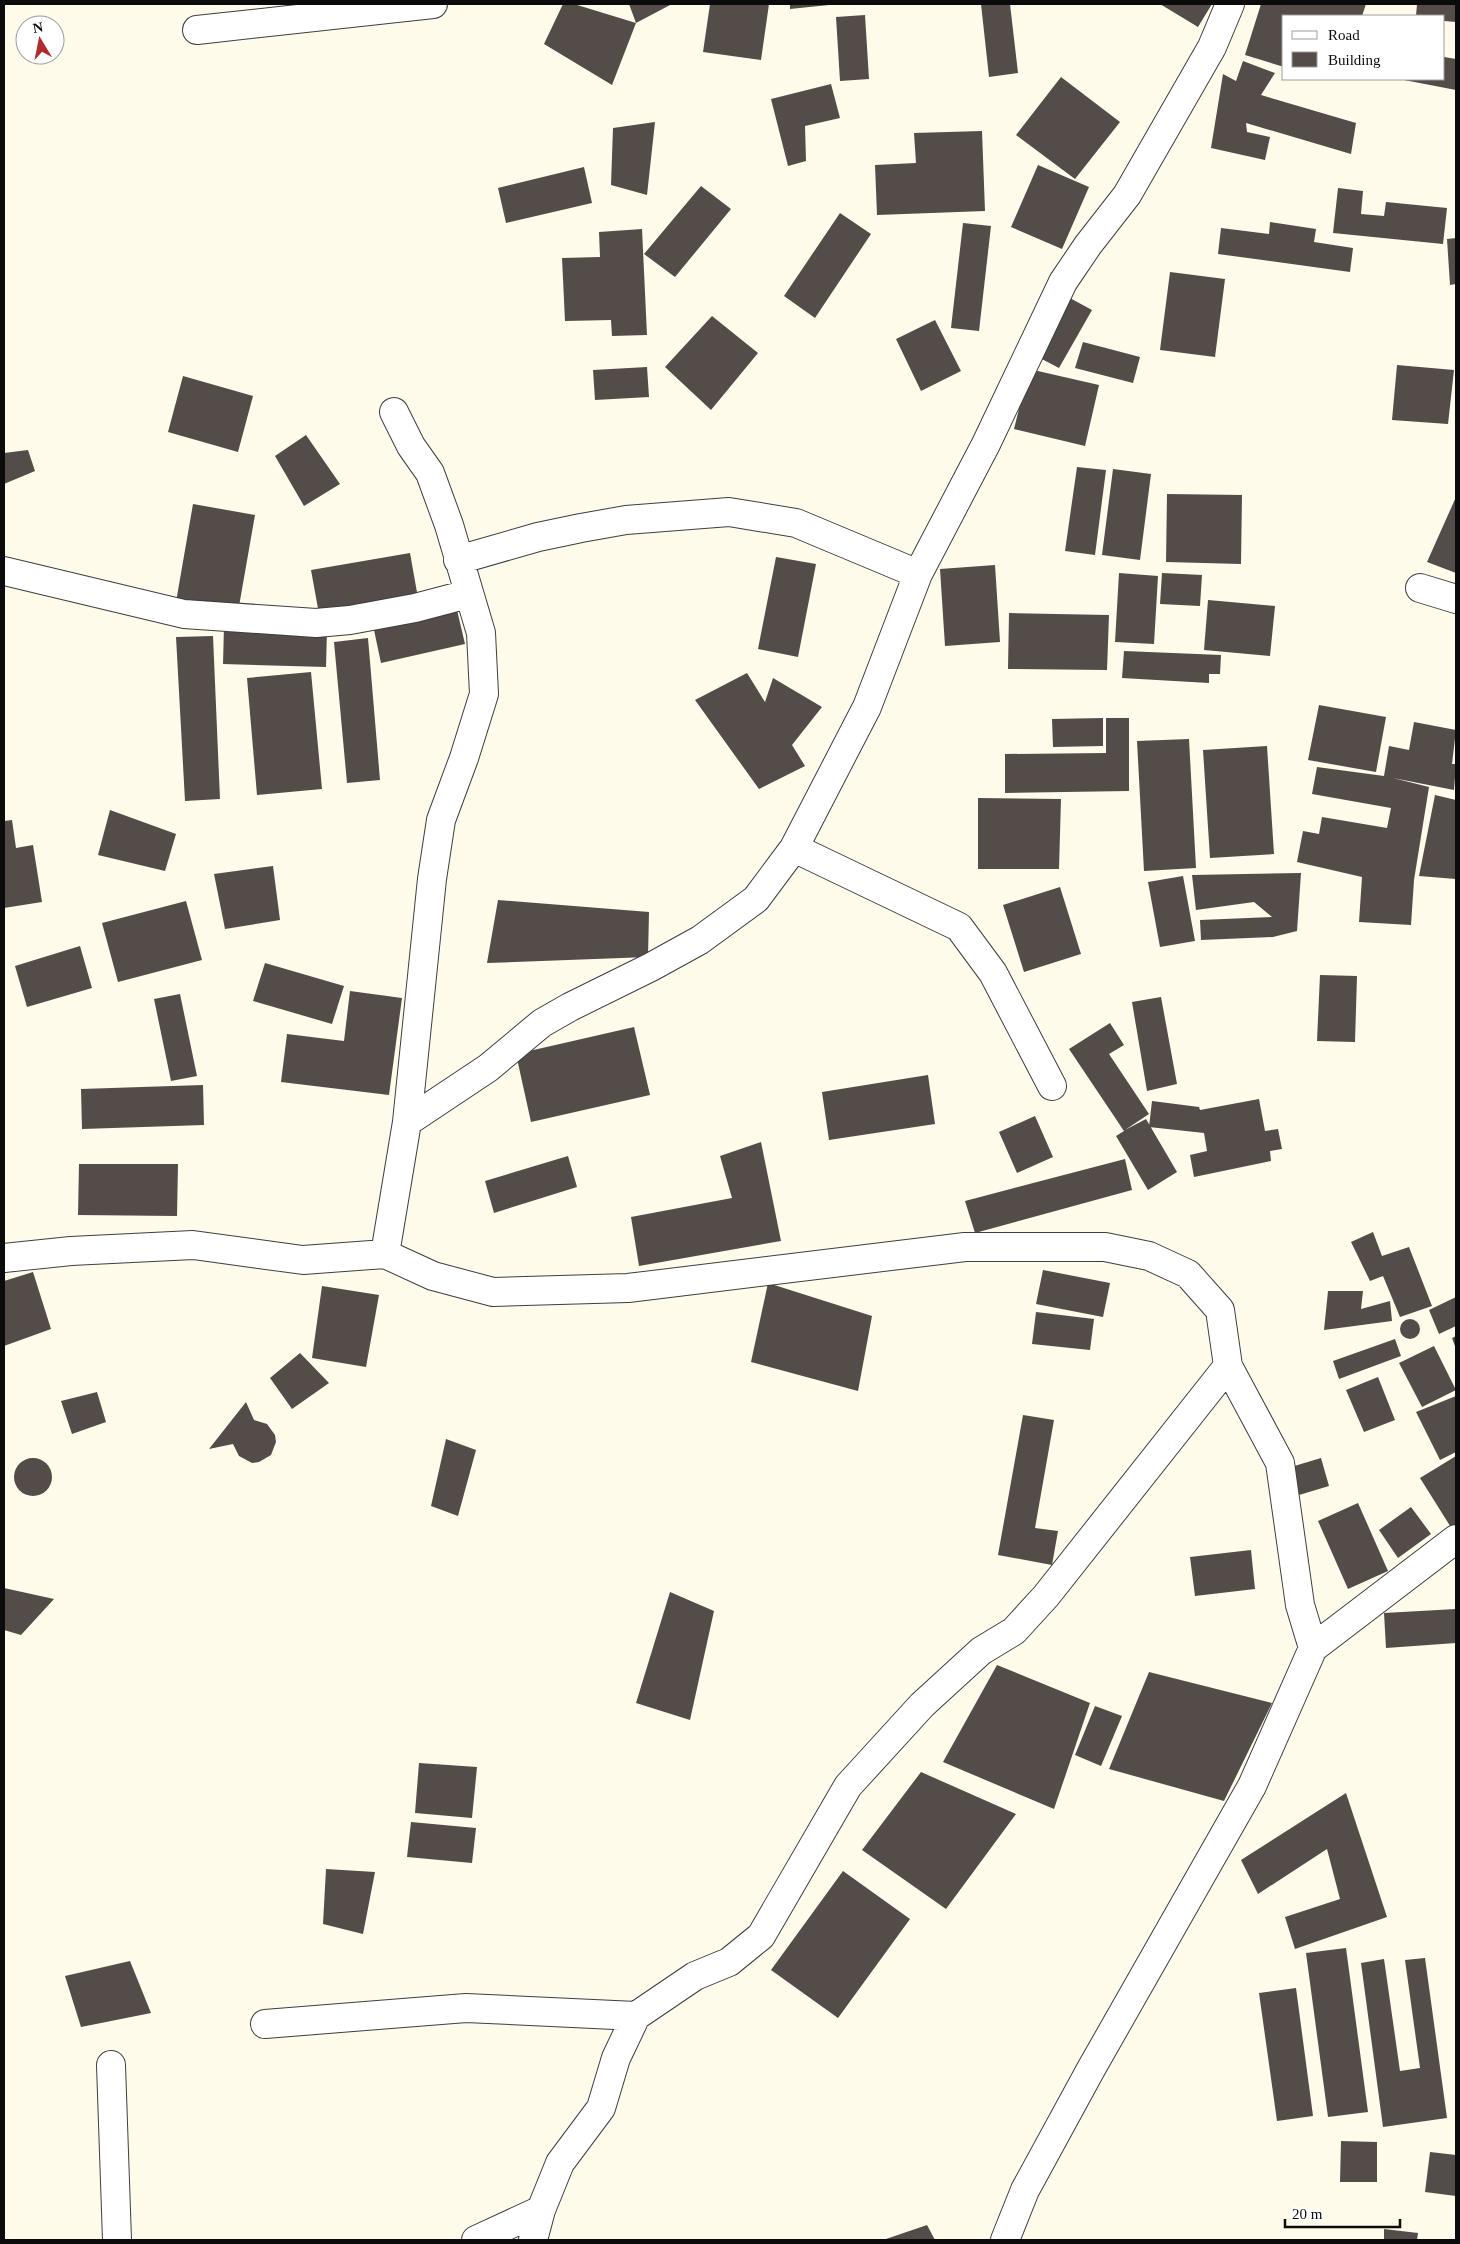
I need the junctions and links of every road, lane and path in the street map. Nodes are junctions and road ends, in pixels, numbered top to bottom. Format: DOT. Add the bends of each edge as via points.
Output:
graph roads {
  1 [pos="433,4"];
  2 [pos="1230,4"];
  3 [pos="197,30"];
  4 [pos="394,412"];
  5 [pos="458,560"];
  6 [pos="4,571"];
  7 [pos="918,574"];
  8 [pos="1420,588"];
  9 [pos="468,594"];
  10 [pos="1456,599"];
  11 [pos="794,848"];
  12 [pos="1052,1086"];
  13 [pos="408,1122"];
  14 [pos="385,1254"];
  15 [pos="4,1258"];
  16 [pos="1228,1366"];
  17 [pos="1456,1539"];
  18 [pos="1314,1648"];
  19 [pos="636,2016"];
  20 [pos="265,2024"];
  21 [pos="111,2065"];
  22 [pos="541,2210"];
  23 [pos="117,2240"];
  24 [pos="476,2240"];
  25 [pos="533,2240"];
  26 [pos="1005,2240"];
  1 -- 3 [label="street"];
  2 -- 7 [label="street" via="1212,47 1128,195 1063,282 986,444"];
  4 -- 5 [label="street" via="411,446 430,473"];
  5 -- 7 [label="street" via="538,537 599,525 680,514 729,512 796,522"];
  5 -- 9 [label="street"];
  6 -- 9 [label="street" via="184,614 316,623 416,608"];
  7 -- 11 [label="street" via="867,707"];
  8 -- 10 [label="street"];
  9 -- 13 [label="street" via="481,633 484,694 441,820 432,879"];
  11 -- 12 [label="street" via="959,927 993,973"];
  11 -- 13 [label="street" via="756,899 700,940 542,1023 488,1068"];
  13 -- 14 [label="street"];
  14 -- 15 [label="street" via="303,1260 193,1245 71,1250"];
  14 -- 16 [label="street" via="433,1276 493,1292 628,1288 965,1247 1105,1247 1149,1256 1188,1274 1220,1310"];
  16 -- 18 [label="street" via="1280,1463 1300,1605"];
  16 -- 19 [label="street" via="1046,1596 1014,1631 981,1651 922,1705 848,1786 761,1936 729,1962 695,1976"];
  17 -- 18 [label="street"];
  18 -- 26 [label="street" via="1252,1786 1091,2068 1025,2190"];
  19 -- 20 [label="street" via="466,2008"];
  19 -- 22 [label="street" via="616,2058 601,2108 560,2163"];
  21 -- 23 [label="street"];
  22 -- 24 [label="street"];
  22 -- 25 [label="street"];
}
